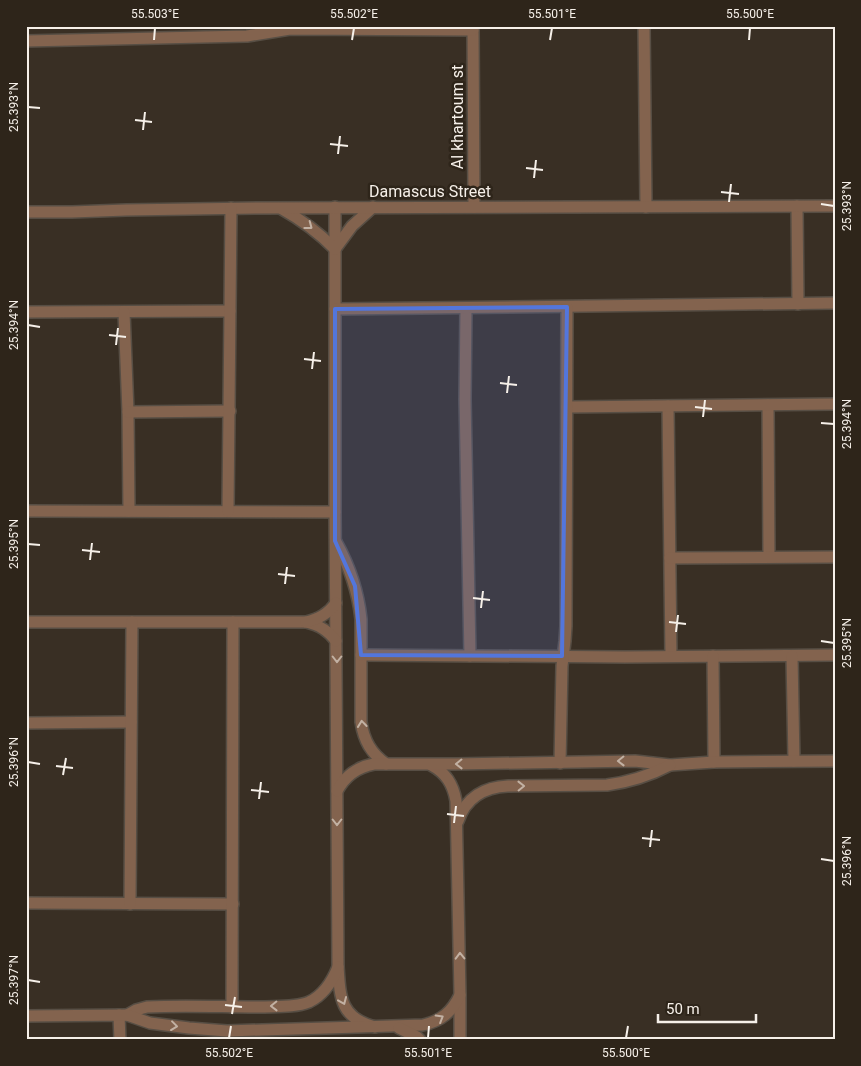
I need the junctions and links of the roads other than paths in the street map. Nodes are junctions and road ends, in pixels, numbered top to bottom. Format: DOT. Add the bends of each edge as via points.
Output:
graph roads {
  1 [pos="644,26"];
  2 [pos="301,28"];
  3 [pos="474,28"];
  4 [pos="26,41"];
  5 [pos="797,206"];
  6 [pos="835,206"];
  7 [pos="335,207"];
  8 [pos="373,207"];
  9 [pos="474,207"];
  10 [pos="646,207"];
  11 [pos="231,208"];
  12 [pos="280,208"];
  13 [pos="26,212"];
  14 [pos="335,249"];
  15 [pos="835,303"];
  16 [pos="798,304"];
  17 [pos="567,307"];
  18 [pos="466,308"];
  19 [pos="335,309"];
  20 [pos="230,311"];
  21 [pos="26,312"];
  22 [pos="124,312"];
  23 [pos="835,404"];
  24 [pos="768,405"];
  25 [pos="668,406"];
  26 [pos="567,407"];
  27 [pos="230,410"];
  28 [pos="128,412"];
  29 [pos="26,511"];
  30 [pos="129,511"];
  31 [pos="228,512"];
  32 [pos="335,512"];
  33 [pos="335,540"];
  34 [pos="769,557"];
  35 [pos="835,557"];
  36 [pos="670,558"];
  37 [pos="336,603"];
  38 [pos="26,622"];
  39 [pos="132,622"];
  40 [pos="233,622"];
  41 [pos="306,622"];
  42 [pos="336,640"];
  43 [pos="361,655"];
  44 [pos="835,655"];
  45 [pos="470,656"];
  46 [pos="562,656"];
  47 [pos="671,656"];
  48 [pos="713,656"];
  49 [pos="792,656"];
  50 [pos="131,722"];
  51 [pos="26,723"];
  52 [pos="794,761"];
  53 [pos="835,761"];
  54 [pos="714,762"];
  55 [pos="560,763"];
  56 [pos="386,764"];
  57 [pos="431,765"];
  58 [pos="670,765"];
  59 [pos="337,791"];
  60 [pos="457,826"];
  61 [pos="26,903"];
  62 [pos="130,904"];
  63 [pos="233,904"];
  64 [pos="338,966"];
  65 [pos="460,994"];
  66 [pos="232,1007"];
  67 [pos="123,1015"];
  68 [pos="26,1016"];
  69 [pos="395,1026"];
  70 [pos="375,1027"];
  71 [pos="120,1040"];
  72 [pos="420,1040"];
  73 [pos="460,1040"];
  1 -- 10 [label="street"];
  2 -- 3 [label="street"];
  2 -- 4 [label="street" via="247,36"];
  3 -- 9 [label="street, Al khartoum st"];
  5 -- 6 [label="street, Damascus Street"];
  5 -- 10 [label="street, Damascus Street"];
  5 -- 16 [label="street"];
  7 -- 8 [label="street, Damascus Street"];
  7 -- 12 [label="street, Damascus Street"];
  7 -- 14 [label="street"];
  8 -- 9 [label="street, Damascus Street"];
  8 -- 14 [label="street" via="352,226"];
  9 -- 10 [label="street, Damascus Street"];
  11 -- 12 [label="street, Damascus Street"];
  11 -- 13 [label="street, Damascus Street"];
  11 -- 20 [label="street"];
  12 -- 14 [label="street, one-way" via="309,226"];
  14 -- 19 [label="street"];
  15 -- 16 [label="street"];
  16 -- 17 [label="street"];
  17 -- 18 [label="street"];
  17 -- 26 [label="street"];
  18 -- 19 [label="street"];
  18 -- 45 [label="street"];
  19 -- 32 [label="street"];
  20 -- 22 [label="street"];
  20 -- 27 [label="street"];
  21 -- 22 [label="street"];
  22 -- 28 [label="street"];
  23 -- 24 [label="street"];
  24 -- 25 [label="street"];
  24 -- 34 [label="street"];
  25 -- 26 [label="street"];
  25 -- 36 [label="street"];
  26 -- 46 [label="street" via="566,633"];
  27 -- 28 [label="street"];
  27 -- 31 [label="street"];
  28 -- 30 [label="street"];
  29 -- 30 [label="street"];
  30 -- 31 [label="street"];
  31 -- 32 [label="street"];
  32 -- 33 [label="street"];
  33 -- 37 [label="street"];
  33 -- 43 [label="street" via="355,586"];
  34 -- 35 [label="street"];
  34 -- 36 [label="street"];
  36 -- 47 [label="street"];
  37 -- 41 [label="street" via="323,616"];
  37 -- 42 [label="street"];
  38 -- 39 [label="street"];
  39 -- 40 [label="street"];
  39 -- 50 [label="street"];
  40 -- 41 [label="street"];
  40 -- 63 [label="street"];
  41 -- 42 [label="street" via="326,630"];
  42 -- 59 [label="street, one-way"];
  43 -- 45 [label="street"];
  56 -- 43 [label="street, one-way" via="371,750 362,732"];
  44 -- 49 [label="street"];
  45 -- 46 [label="street"];
  46 -- 47 [label="street"];
  46 -- 55 [label="street"];
  47 -- 48 [label="street"];
  48 -- 49 [label="street"];
  48 -- 54 [label="street"];
  49 -- 52 [label="street"];
  50 -- 51 [label="street"];
  50 -- 62 [label="street"];
  52 -- 53 [label="street"];
  52 -- 54 [label="street"];
  54 -- 58 [label="street"];
  55 -- 57 [label="street, one-way"];
  58 -- 55 [label="street, one-way" via="635,761"];
  56 -- 57 [label="street"];
  56 -- 59 [label="street" via="359,769 346,778"];
  57 -- 60 [label="street" via="439,769 451,784 456,801"];
  60 -- 58 [label="street, one-way" via="464,807 471,800 498,786 607,785 646,776"];
  59 -- 64 [label="street, one-way"];
  65 -- 60 [label="street, one-way"];
  61 -- 62 [label="street"];
  62 -- 63 [label="street"];
  63 -- 66 [label="street"];
  64 -- 66 [label="street, one-way" via="328,987 310,1001 287,1006"];
  64 -- 70 [label="street, one-way" via="340,993 348,1012"];
  69 -- 65 [label="street, one-way" via="433,1023 450,1012"];
  65 -- 73 [label="street"];
  66 -- 67 [label="street" via="147,1007"];
  67 -- 68 [label="street"];
  67 -- 70 [label="street, one-way" via="159,1024 227,1030"];
  67 -- 71 [label="street"];
  69 -- 70 [label="street"];
  69 -- 72 [label="street"];
}
